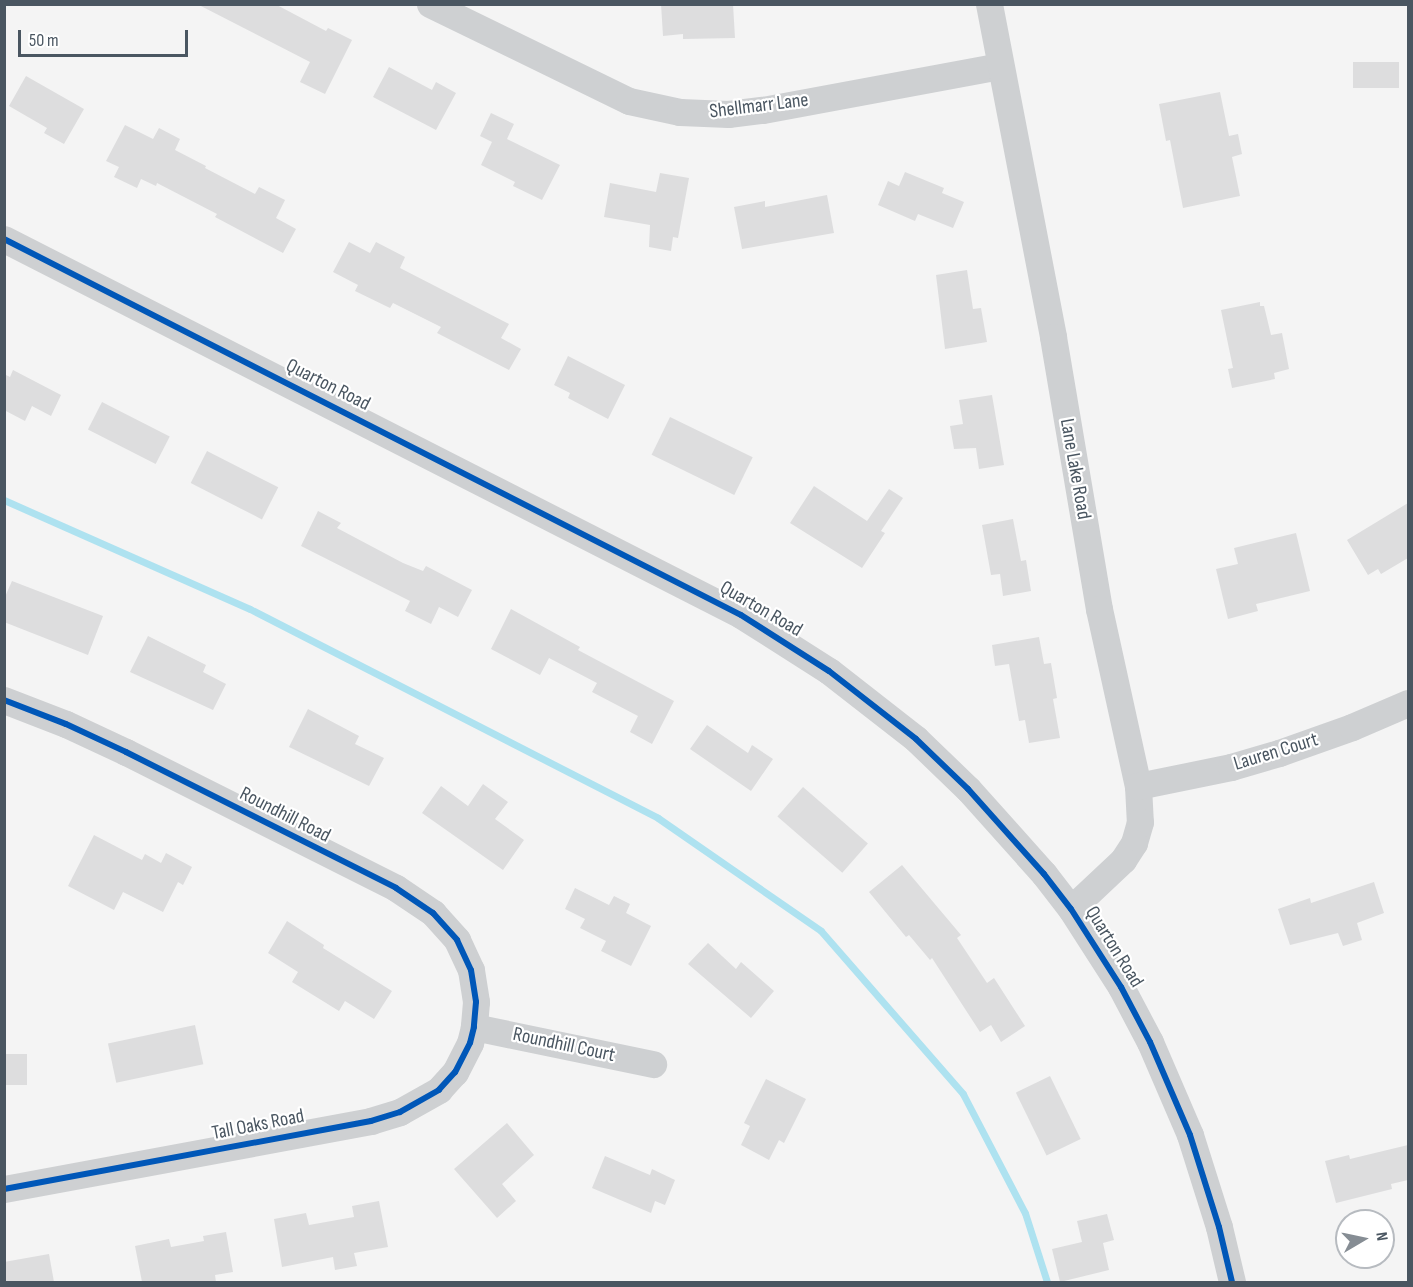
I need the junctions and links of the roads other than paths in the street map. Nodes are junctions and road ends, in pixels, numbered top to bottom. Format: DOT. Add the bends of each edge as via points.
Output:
graph roads {
  1 [pos="430,4"];
  2 [pos="989,4"];
  3 [pos="1000,66"];
  4 [pos="4,239"];
  5 [pos="4,700"];
  6 [pos="1408,703"];
  7 [pos="1138,786"];
  8 [pos="1071,909"];
  9 [pos="474,1026"];
  10 [pos="653,1064"];
  11 [pos="4,1190"];
  12 [pos="1232,1282"];
  1 -- 3 [label="street, Shellmarr Lane" via="611,94 680,112 728,114 763,110"];
  2 -- 3 [label="street, Lane Lake Road"];
  3 -- 7 [label="street, Lane Lake Road" via="1053,337 1099,609"];
  4 -- 8 [label="street, Quarton Road" via="563,522 787,643 916,739 1006,829"];
  5 -- 9 [label="street, Roundhill Road" via="126,752 396,888 433,913 457,940 471,970 476,1002"];
  6 -- 7 [label="street, Lauren Court" via="1280,753"];
  7 -- 8 [label="street, Lane Lake Road" via="1140,822 1134,843 1123,860"];
  8 -- 12 [label="street, Quarton Road" via="1121,987 1177,1102 1209,1191"];
  9 -- 10 [label="street, Roundhill Court"];
  9 -- 11 [label="street, Tall Oaks Road" via="455,1072 439,1090 400,1112"];
}
